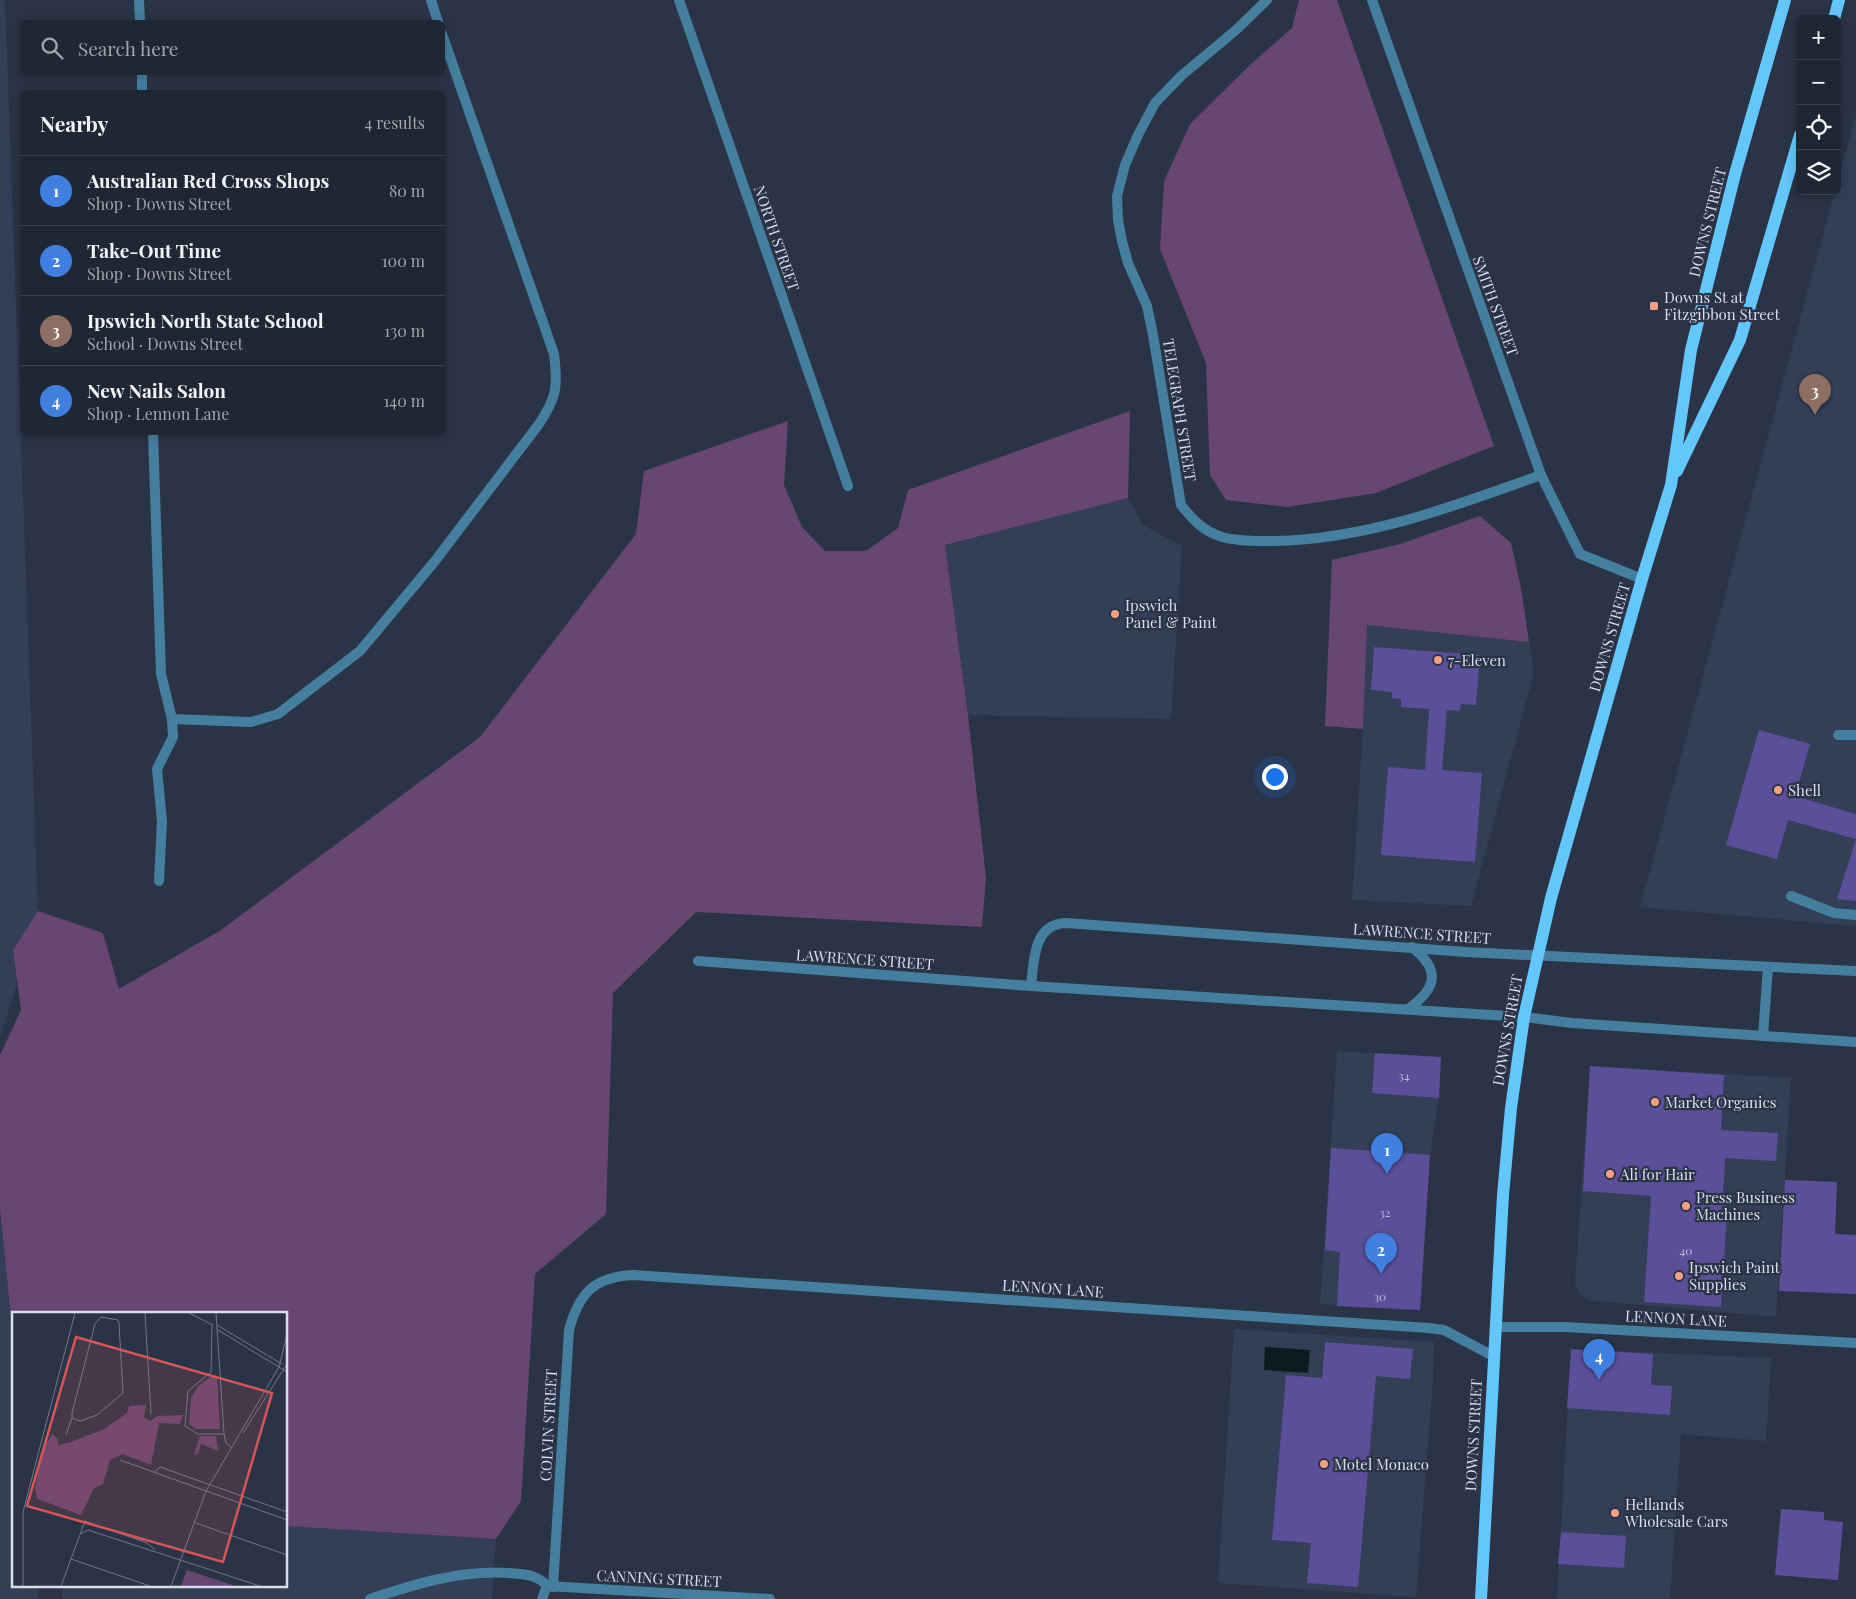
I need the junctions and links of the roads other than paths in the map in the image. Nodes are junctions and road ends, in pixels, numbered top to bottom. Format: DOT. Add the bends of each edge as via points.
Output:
graph roads {
  1 [pos="139,0"];
  2 [pos="430,0"];
  3 [pos="678,0"];
  4 [pos="1267,0"];
  5 [pos="1372,0"];
  6 [pos="1786,0"];
  7 [pos="1839,0"];
  8 [pos="1835,15"];
  9 [pos="140,20"];
  10 [pos="437,20"];
  11 [pos="445,43"];
  12 [pos="142,75"];
  13 [pos="142,90"];
  14 [pos="1796,149"];
  15 [pos="154,435"];
  16 [pos="1540,475"];
  17 [pos="1671,485"];
  18 [pos="848,486"];
  19 [pos="1642,580"];
  20 [pos="172,719"];
  21 [pos="1838,735"];
  22 [pos="1856,735"];
  23 [pos="159,881"];
  24 [pos="1791,896"];
  25 [pos="1856,915"];
  26 [pos="1412,948"];
  27 [pos="1537,954"];
  28 [pos="698,961"];
  29 [pos="1768,968"];
  30 [pos="1856,971"];
  31 [pos="1031,986"];
  32 [pos="1408,1009"];
  33 [pos="1524,1017"];
  34 [pos="1763,1036"];
  35 [pos="1856,1042"];
  36 [pos="605,1280"];
  37 [pos="1495,1327"];
  38 [pos="1856,1343"];
  39 [pos="1493,1356"];
  40 [pos="419,1584"];
  41 [pos="550,1586"];
  42 [pos="370,1599"];
  43 [pos="385,1599"];
  44 [pos="542,1599"];
  45 [pos="770,1599"];
  46 [pos="1481,1599"];
  1 -- 9 [label="street"];
  2 -- 10 [label="street"];
  3 -- 18 [label="street, NORTH STREET"];
  4 -- 16 [label="street, TELEGRAPH STREET" via="1155,103 1124,165 1117,196 1118,220 1128,263 1147,306 1181,505 1198,525 1223,537 1253,541 1312,538 1407,521"];
  5 -- 16 [label="street, SMITH STREET"];
  6 -- 17 [label="main road, DOWNS STREET" via="1735,174 1691,350"];
  7 -- 8 [label="main road"];
  11 -- 20 [label="street" via="554,354 556,389 551,405 435,561 360,651 278,714 251,722"];
  12 -- 13 [label="street"];
  14 -- 17 [label="main road, DOWNS STREET" via="1740,340"];
  15 -- 20 [label="street" via="161,674"];
  16 -- 19 [label="street, SMITH STREET" via="1580,554"];
  17 -- 19 [label="main road, DOWNS STREET"];
  19 -- 27 [label="main road, DOWNS STREET"];
  20 -- 23 [label="street" via="174,737 157,769 162,821"];
  21 -- 22 [label="street"];
  24 -- 25 [label="street" via="1834,914"];
  26 -- 27 [label="street, LAWRENCE STREET"];
  26 -- 31 [label="street, LAWRENCE STREET" via="1062,923 1046,930 1038,941"];
  26 -- 32 [label="street" via="1427,963 1432,982 1427,993"];
  27 -- 29 [label="street, LAWRENCE STREET"];
  27 -- 33 [label="main road, DOWNS STREET"];
  28 -- 31 [label="street, LAWRENCE STREET"];
  29 -- 30 [label="street, LAWRENCE STREET"];
  29 -- 34 [label="street"];
  31 -- 32 [label="street, LAWRENCE STREET"];
  32 -- 33 [label="street, LAWRENCE STREET"];
  33 -- 34 [label="street, LAWRENCE STREET"];
  33 -- 37 [label="main road, DOWNS STREET" via="1509,1128"];
  34 -- 35 [label="street, LAWRENCE STREET"];
  36 -- 39 [label="street, LENNON LANE" via="633,1275 1429,1328 1444,1330"];
  36 -- 41 [label="street, COLVIN STREET" via="590,1288 580,1300 567,1340"];
  37 -- 38 [label="street, LENNON LANE" via="1564,1327"];
  37 -- 39 [label="main road, DOWNS STREET"];
  39 -- 46 [label="main road, DOWNS STREET"];
  40 -- 41 [label="street" via="452,1576 496,1573 532,1576"];
  40 -- 42 [label="street"];
  40 -- 43 [label="street"];
  41 -- 44 [label="street, COLVIN STREET"];
  41 -- 45 [label="street, CANNING STREET"];
}
